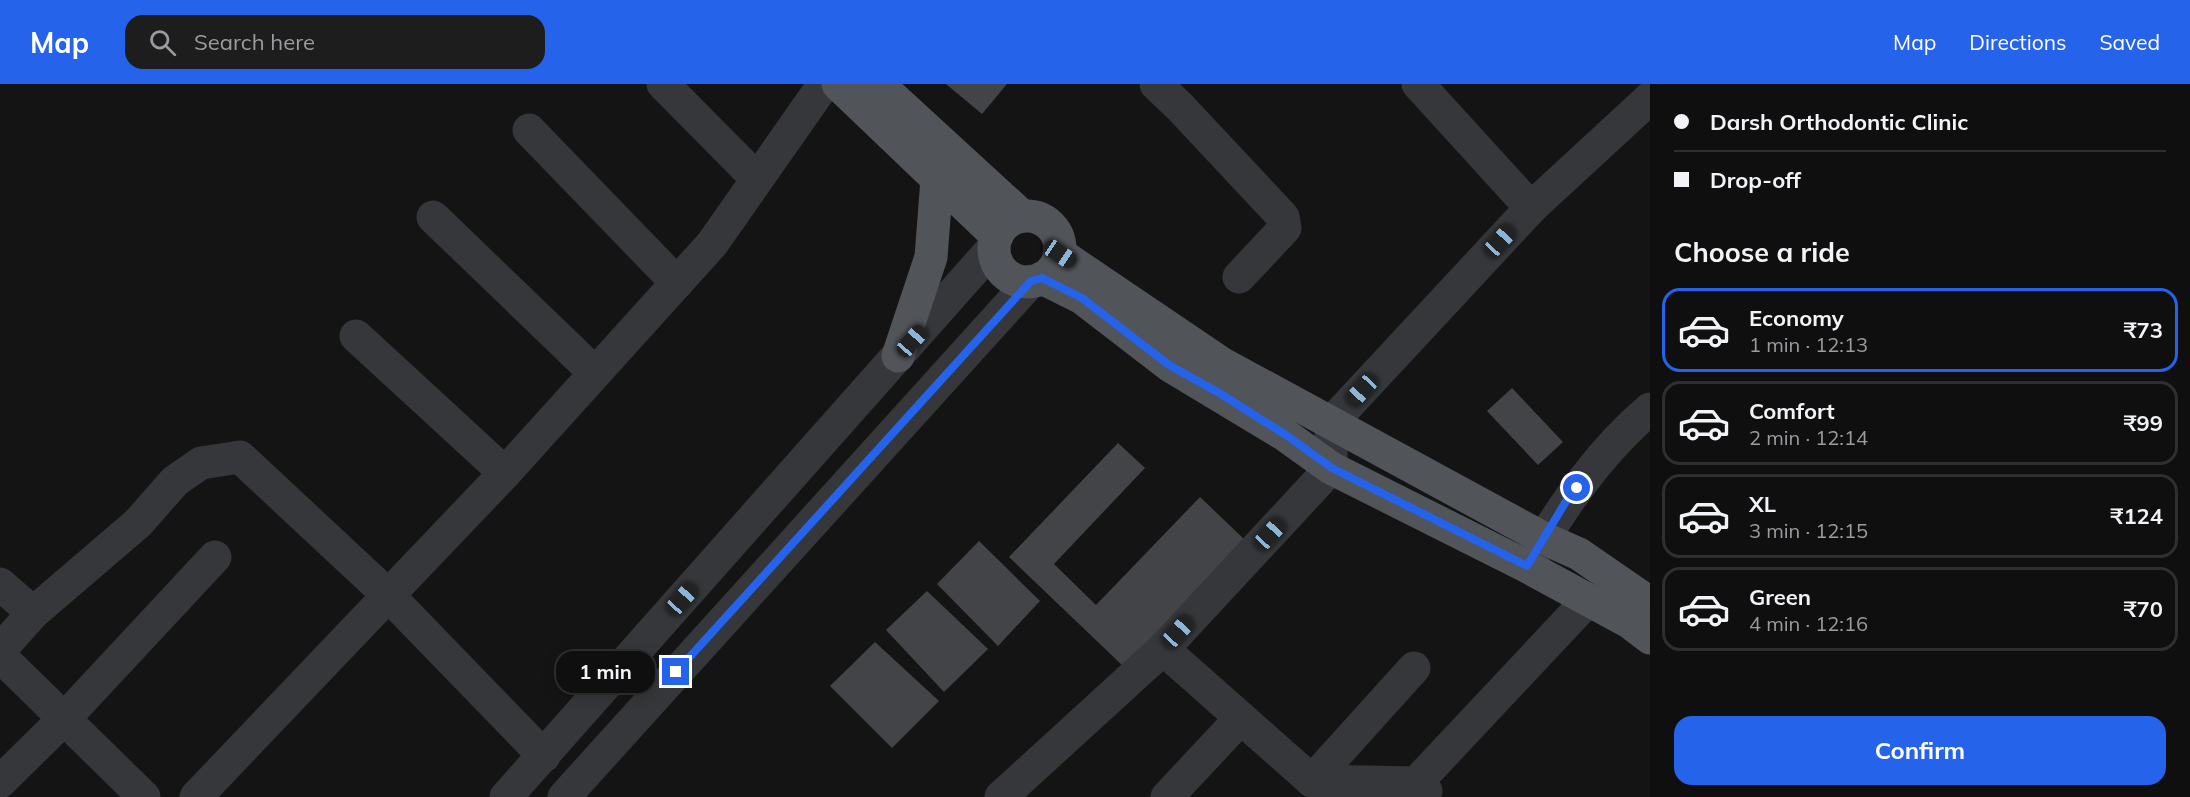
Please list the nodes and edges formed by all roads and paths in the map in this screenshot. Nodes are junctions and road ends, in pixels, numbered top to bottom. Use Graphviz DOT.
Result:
graph roads {
  1 [pos="663,84"];
  2 [pos="824,84"];
  3 [pos="838,84"];
  4 [pos="878,84"];
  5 [pos="1156,84"];
  6 [pos="1418,84"];
  7 [pos="1650,98"];
  8 [pos="529,130"];
  9 [pos="757,179"];
  10 [pos="937,179"];
  11 [pos="1531,208"];
  12 [pos="433,217"];
  13 [pos="1004,233"];
  14 [pos="1044,271"];
  15 [pos="1239,277"];
  16 [pos="676,283"];
  17 [pos="356,336"];
  18 [pos="898,356"];
  19 [pos="595,373"];
  20 [pos="1650,409"];
  21 [pos="1332,423"];
  22 [pos="1332,468"];
  23 [pos="505,473"];
  24 [pos="1543,538"];
  25 [pos="215,557"];
  26 [pos="1527,566"];
  27 [pos="0,584"];
  28 [pos="388,595"];
  29 [pos="1588,600"];
  30 [pos="1650,603"];
  31 [pos="33,613"];
  32 [pos="1650,638"];
  33 [pos="1163,648"];
  34 [pos="0,650"];
  35 [pos="0,656"];
  36 [pos="1414,668"];
  37 [pos="1241,718"];
  38 [pos="64,719"];
  39 [pos="544,756"];
  40 [pos="1312,781"];
  41 [pos="0,782"];
  42 [pos="1417,792"];
  43 [pos="144,797"];
  44 [pos="196,797"];
  45 [pos="506,797"];
  46 [pos="564,797"];
  47 [pos="1001,797"];
  48 [pos="1167,797"];
  1 -- 9 [label="street"];
  2 -- 9 [label="street"];
  3 -- 10 [label="main road"];
  4 -- 13 [label="main road"];
  5 -- 15 [label="street"];
  6 -- 11 [label="street"];
  7 -- 11 [label="street"];
  8 -- 16 [label="street"];
  9 -- 16 [label="street"];
  10 -- 13 [label="main road"];
  10 -- 18 [label="main road"];
  11 -- 21 [label="street"];
  12 -- 19 [label="street"];
  13 -- 14 [label="main road"];
  13 -- 14 [label="main road"];
  13 -- 18 [label="street"];
  14 -- 21 [label="main road"];
  14 -- 22 [label="main road"];
  14 -- 46 [label="street"];
  16 -- 19 [label="street"];
  17 -- 23 [label="street"];
  18 -- 39 [label="street"];
  19 -- 23 [label="street"];
  20 -- 24 [label="street"];
  21 -- 22 [label="street"];
  21 -- 24 [label="main road"];
  22 -- 26 [label="main road"];
  22 -- 33 [label="street"];
  23 -- 28 [label="street"];
  24 -- 26 [label="street"];
  24 -- 30 [label="main road"];
  25 -- 38 [label="street"];
  26 -- 29 [label="main road"];
  27 -- 31 [label="street"];
  28 -- 31 [label="street"];
  28 -- 39 [label="street"];
  28 -- 44 [label="street"];
  29 -- 32 [label="main road"];
  29 -- 42 [label="street"];
  31 -- 34 [label="street"];
  33 -- 37 [label="street"];
  33 -- 47 [label="street"];
  35 -- 38 [label="street"];
  36 -- 40 [label="street"];
  37 -- 40 [label="street"];
  37 -- 48 [label="street"];
  38 -- 41 [label="street"];
  38 -- 43 [label="street"];
  39 -- 45 [label="street"];
  40 -- 42 [label="street"];
}
